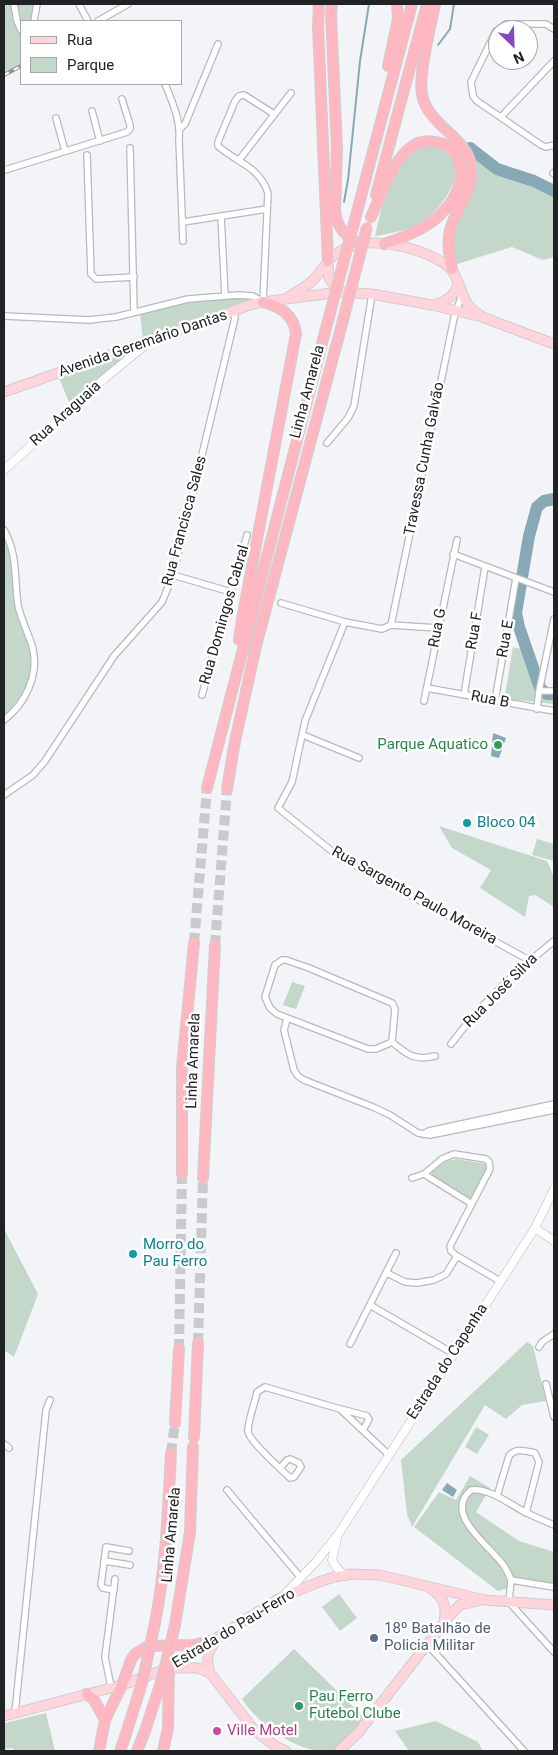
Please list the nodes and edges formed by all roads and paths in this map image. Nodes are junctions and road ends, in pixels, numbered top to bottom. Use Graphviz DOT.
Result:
graph roads {
  1 [pos="14,4"];
  2 [pos="37,4"];
  3 [pos="79,4"];
  4 [pos="128,4"];
  5 [pos="320,4"];
  6 [pos="332,4"];
  7 [pos="397,4"];
  8 [pos="412,4"];
  9 [pos="427,4"];
  10 [pos="435,4"];
  11 [pos="34,20"];
  12 [pos="87,20"];
  13 [pos="100,20"];
  14 [pos="20,28"];
  15 [pos="554,30"];
  16 [pos="218,44"];
  17 [pos="554,61"];
  18 [pos="164,85"];
  19 [pos="290,93"];
  20 [pos="122,98"];
  21 [pos="384,106"];
  22 [pos="92,111"];
  23 [pos="274,114"];
  24 [pos="501,117"];
  25 [pos="56,118"];
  26 [pos="180,130"];
  27 [pos="100,141"];
  28 [pos="554,145"];
  29 [pos="130,148"];
  30 [pos="65,151"];
  31 [pos="87,155"];
  32 [pos="239,160"];
  33 [pos="4,169"];
  34 [pos="268,209"];
  35 [pos="221,216"];
  36 [pos="183,222"];
  37 [pos="369,222"];
  38 [pos="183,241"];
  39 [pos="357,243"];
  40 [pos="384,244"];
  41 [pos="328,261"];
  42 [pos="452,269"];
  43 [pos="134,277"];
  44 [pos="458,283"];
  45 [pos="340,292"];
  46 [pos="372,294"];
  47 [pos="462,294"];
  48 [pos="225,296"];
  49 [pos="283,299"];
  50 [pos="263,302"];
  51 [pos="432,305"];
  52 [pos="457,311"];
  53 [pos="134,312"];
  54 [pos="234,312"];
  55 [pos="4,316"];
  56 [pos="482,317"];
  57 [pos="152,340"];
  58 [pos="554,344"];
  59 [pos="119,352"];
  60 [pos="126,360"];
  61 [pos="4,392"];
  62 [pos="327,443"];
  63 [pos="4,470"];
  64 [pos="4,530"];
  65 [pos="247,535"];
  66 [pos="457,540"];
  67 [pos="453,554"];
  68 [pos="485,566"];
  69 [pos="173,575"];
  70 [pos="516,578"];
  71 [pos="231,592"];
  72 [pos="554,592"];
  73 [pos="281,603"];
  74 [pos="554,619"];
  75 [pos="344,622"];
  76 [pos="391,625"];
  77 [pos="438,628"];
  78 [pos="551,650"];
  79 [pos="235,678"];
  80 [pos="427,688"];
  81 [pos="539,691"];
  82 [pos="554,691"];
  83 [pos="202,695"];
  84 [pos="464,695"];
  85 [pos="424,701"];
  86 [pos="495,701"];
  87 [pos="537,708"];
  88 [pos="554,711"];
  89 [pos="4,720"];
  90 [pos="303,735"];
  91 [pos="359,758"];
  92 [pos="208,788"];
  93 [pos="227,789"];
  94 [pos="4,795"];
  95 [pos="554,941"];
  96 [pos="194,943"];
  97 [pos="215,944"];
  98 [pos="529,960"];
  99 [pos="287,1019"];
  100 [pos="392,1042"];
  101 [pos="451,1044"];
  102 [pos="436,1056"];
  103 [pos="554,1104"];
  104 [pos="554,1110"];
  105 [pos="507,1117"];
  106 [pos="182,1174"];
  107 [pos="424,1174"];
  108 [pos="203,1178"];
  109 [pos="412,1178"];
  110 [pos="554,1190"];
  111 [pos="472,1204"];
  112 [pos="535,1228"];
  113 [pos="554,1241"];
  114 [pos="396,1253"];
  115 [pos="457,1256"];
  116 [pos="387,1273"];
  117 [pos="500,1281"];
  118 [pos="370,1305"];
  119 [pos="554,1334"];
  120 [pos="198,1343"];
  121 [pos="350,1344"];
  122 [pos="539,1347"];
  123 [pos="179,1349"];
  124 [pos="454,1354"];
  125 [pos="546,1384"];
  126 [pos="50,1400"];
  127 [pos="340,1409"];
  128 [pos="554,1417"];
  129 [pos="175,1423"];
  130 [pos="363,1430"];
  131 [pos="172,1454"];
  132 [pos="388,1454"];
  133 [pos="280,1468"];
  134 [pos="227,1490"];
  135 [pos="497,1496"];
  136 [pos="526,1513"];
  137 [pos="554,1525"];
  138 [pos="339,1533"];
  139 [pos="129,1551"];
  140 [pos="104,1561"];
  141 [pos="130,1565"];
  142 [pos="344,1575"];
  143 [pos="301,1578"];
  144 [pos="116,1579"];
  145 [pos="511,1580"];
  146 [pos="429,1587"];
  147 [pos="554,1587"];
  148 [pos="114,1590"];
  149 [pos="280,1598"];
  150 [pos="485,1600"];
  151 [pos="509,1602"];
  152 [pos="554,1605"];
  153 [pos="444,1622"];
  154 [pos="217,1639"];
  155 [pos="428,1644"];
  156 [pos="554,1652"];
  157 [pos="169,1668"];
  158 [pos="210,1674"];
  159 [pos="122,1684"];
  160 [pos="111,1687"];
  161 [pos="87,1694"];
  162 [pos="15,1713"];
  163 [pos="4,1716"];
  164 [pos="105,1720"];
  165 [pos="99,1751"];
  166 [pos="120,1751"];
  167 [pos="137,1751"];
  168 [pos="163,1751"];
  169 [pos="286,1751"];
  170 [pos="339,1751"];
  171 [pos="524,1751"];
  1 -- 14 [label="street"];
  2 -- 11 [label="street"];
  3 -- 12 [label="street"];
  4 -- 13 [label="street"];
  5 -- 41 [label="highway"];
  6 -- 39 [label="highway"];
  7 -- 21 [label="highway"];
  8 -- 21 [label="highway, Linha Amarela"];
  9 -- 37 [label="highway, Linha Amarela"];
  10 -- 42 [label="highway"];
  15 -- 24 [label="street"];
  16 -- 26 [label="street"];
  17 -- 24 [label="street"];
  18 -- 26 [label="street"];
  19 -- 23 [label="street"];
  20 -- 27 [label="street"];
  21 -- 79 [label="highway, Linha Amarela, bridge"];
  22 -- 27 [label="street"];
  23 -- 32 [label="street"];
  23 -- 32 [label="street"];
  24 -- 28 [label="street"];
  25 -- 30 [label="street"];
  26 -- 36 [label="street"];
  27 -- 30 [label="street"];
  29 -- 43 [label="street"];
  30 -- 33 [label="street"];
  31 -- 43 [label="street"];
  32 -- 34 [label="street"];
  34 -- 35 [label="street"];
  34 -- 50 [label="street"];
  35 -- 36 [label="street"];
  35 -- 48 [label="street"];
  36 -- 38 [label="street"];
  37 -- 40 [label="highway"];
  37 -- 93 [label="highway, Linha Amarela, bridge"];
  39 -- 40 [label="main road, Avenida Geremário Dantas"];
  39 -- 41 [label="main road, Avenida Geremário Dantas"];
  40 -- 42 [label="main road, Avenida Geremário Dantas"];
  41 -- 45 [label="main road"];
  41 -- 49 [label="main road, Avenida Geremário Dantas"];
  42 -- 44 [label="main road, Avenida Geremário Dantas"];
  43 -- 53 [label="street"];
  44 -- 47 [label="main road, Avenida Geremário Dantas"];
  44 -- 51 [label="main road"];
  45 -- 46 [label="main road, Avenida Geremário Dantas"];
  45 -- 49 [label="main road, Avenida Geremário Dantas"];
  46 -- 51 [label="main road, Avenida Geremário Dantas"];
  46 -- 62 [label="street"];
  47 -- 52 [label="street, Travessa Cunha Galvão"];
  47 -- 56 [label="main road, Avenida Geremário Dantas"];
  48 -- 50 [label="street"];
  48 -- 53 [label="street"];
  49 -- 50 [label="main road, Avenida Geremário Dantas"];
  50 -- 54 [label="main road, Avenida Geremário Dantas"];
  50 -- 79 [label="highway"];
  51 -- 52 [label="main road, Avenida Geremário Dantas"];
  52 -- 56 [label="main road, Avenida Geremário Dantas"];
  52 -- 76 [label="street, Travessa Cunha Galvão"];
  53 -- 55 [label="street"];
  54 -- 57 [label="main road, Avenida Geremário Dantas"];
  54 -- 69 [label="street, Rua Francisca Sales"];
  56 -- 58 [label="main road, Avenida Geremário Dantas"];
  57 -- 59 [label="main road, Avenida Geremário Dantas"];
  57 -- 60 [label="street, Rua Araguaia"];
  59 -- 60 [label="main road"];
  59 -- 61 [label="main road, Avenida Geremário Dantas"];
  60 -- 63 [label="street, Rua Araguaia"];
  64 -- 89 [label="street"];
  65 -- 71 [label="street, Rua Domingos Cabral"];
  66 -- 67 [label="street, Rua G"];
  67 -- 68 [label="street"];
  67 -- 77 [label="street, Rua G"];
  68 -- 70 [label="street"];
  68 -- 84 [label="street, Rua F"];
  69 -- 71 [label="street"];
  69 -- 94 [label="street, Rua Francisca Sales"];
  70 -- 72 [label="street"];
  70 -- 86 [label="street, Rua E"];
  71 -- 83 [label="street, Rua Domingos Cabral"];
  73 -- 75 [label="street"];
  74 -- 78 [label="street"];
  75 -- 76 [label="street"];
  75 -- 90 [label="street"];
  76 -- 77 [label="street"];
  77 -- 80 [label="street, Rua G"];
  78 -- 81 [label="street"];
  79 -- 92 [label="highway, Linha Amarela"];
  80 -- 84 [label="street, Rua B"];
  80 -- 85 [label="street, Rua G"];
  81 -- 82 [label="street"];
  81 -- 87 [label="street"];
  84 -- 86 [label="street, Rua B"];
  86 -- 87 [label="street, Rua B"];
  87 -- 88 [label="street, Rua B"];
  90 -- 91 [label="street"];
  90 -- 98 [label="street, Rua Sargento Paulo Moreira"];
  95 -- 98 [label="street, Rua José Silva"];
  96 -- 106 [label="highway, Linha Amarela"];
  97 -- 108 [label="highway, Linha Amarela"];
  98 -- 101 [label="street, Rua José Silva"];
  99 -- 100 [label="street"];
  99 -- 100 [label="street"];
  99 -- 105 [label="street"];
  100 -- 102 [label="street"];
  103 -- 105 [label="street"];
  104 -- 105 [label="street"];
  107 -- 109 [label="street"];
  107 -- 111 [label="street"];
  107 -- 111 [label="street"];
  110 -- 112 [label="street, Estrada do Capenha"];
  111 -- 115 [label="street"];
  112 -- 113 [label="street"];
  112 -- 117 [label="street, Estrada do Capenha"];
  114 -- 116 [label="street"];
  115 -- 116 [label="street"];
  115 -- 117 [label="street"];
  116 -- 118 [label="street"];
  117 -- 124 [label="street, Estrada do Capenha"];
  118 -- 121 [label="street"];
  118 -- 124 [label="street"];
  119 -- 122 [label="street"];
  120 -- 167 [label="highway, Linha Amarela, bridge"];
  123 -- 129 [label="highway"];
  124 -- 132 [label="street, Estrada do Capenha"];
  125 -- 128 [label="street"];
  126 -- 162 [label="street"];
  127 -- 130 [label="street"];
  127 -- 130 [label="street"];
  127 -- 133 [label="street"];
  130 -- 132 [label="street"];
  131 -- 166 [label="highway, Linha Amarela, bridge"];
  132 -- 138 [label="street, Estrada do Capenha"];
  134 -- 143 [label="street"];
  135 -- 136 [label="street"];
  135 -- 136 [label="street"];
  135 -- 145 [label="street"];
  136 -- 137 [label="street"];
  138 -- 142 [label="street, Estrada do Capenha"];
  138 -- 143 [label="street, Estrada do Capenha"];
  139 -- 140 [label="street"];
  140 -- 141 [label="street"];
  140 -- 148 [label="street"];
  142 -- 146 [label="main road, Estrada do Pau-Ferro"];
  142 -- 149 [label="main road, Estrada do Pau-Ferro"];
  143 -- 149 [label="street, Estrada do Capenha"];
  144 -- 148 [label="street"];
  145 -- 147 [label="street"];
  145 -- 151 [label="street"];
  146 -- 150 [label="main road, Estrada do Pau-Ferro"];
  146 -- 153 [label="main road"];
  148 -- 160 [label="street"];
  149 -- 154 [label="main road, Estrada do Pau-Ferro"];
  150 -- 151 [label="main road, Estrada do Pau-Ferro"];
  150 -- 153 [label="main road"];
  151 -- 152 [label="main road, Estrada do Pau-Ferro"];
  151 -- 156 [label="street"];
  153 -- 155 [label="main road"];
  154 -- 157 [label="main road, Estrada do Pau-Ferro"];
  154 -- 158 [label="main road"];
  154 -- 159 [label="highway"];
  155 -- 170 [label="main road"];
  155 -- 171 [label="street"];
  157 -- 158 [label="main road"];
  157 -- 159 [label="main road, Estrada do Pau-Ferro"];
  157 -- 168 [label="highway"];
  158 -- 169 [label="main road"];
  159 -- 160 [label="main road, Estrada do Pau-Ferro"];
  159 -- 164 [label="highway"];
  160 -- 161 [label="main road, Estrada do Pau-Ferro"];
  161 -- 162 [label="main road, Estrada do Pau-Ferro"];
  161 -- 164 [label="highway"];
  162 -- 163 [label="main road, Estrada do Pau-Ferro"];
  164 -- 165 [label="highway"];
}
